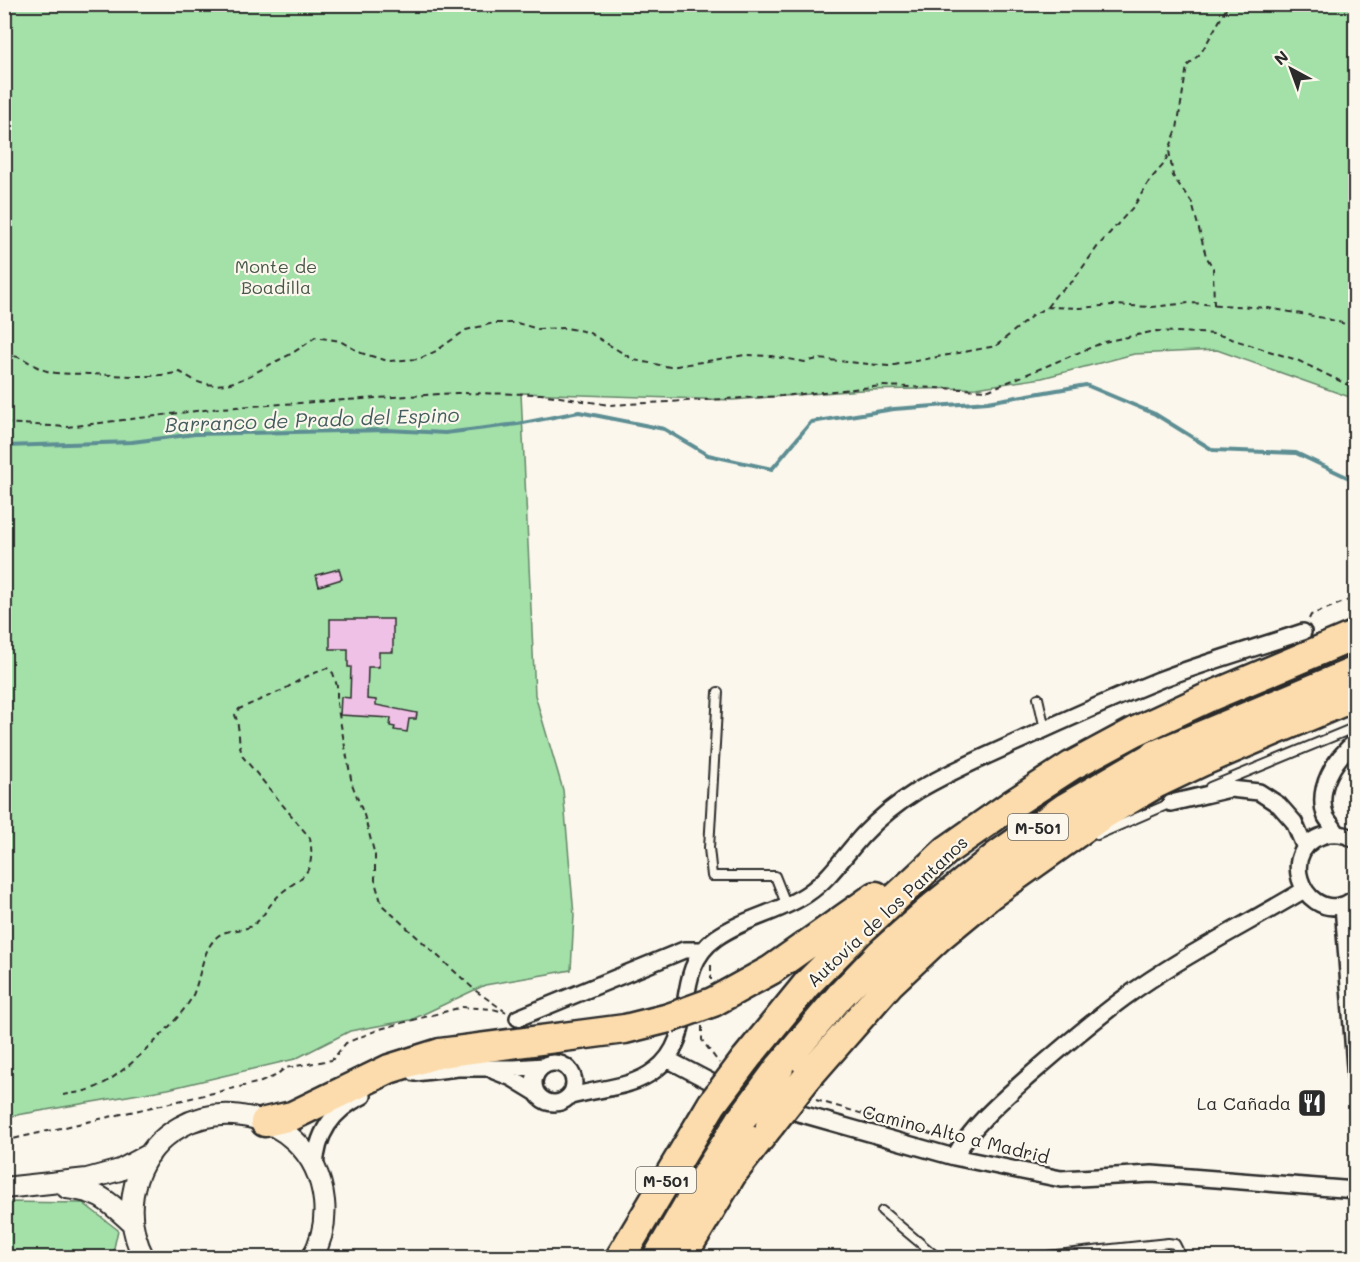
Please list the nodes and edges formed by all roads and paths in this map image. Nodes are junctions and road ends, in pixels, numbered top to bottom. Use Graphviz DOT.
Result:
graph roads {
  1 [pos="1229,4"];
  2 [pos="1169,150"];
  3 [pos="1214,306"];
  4 [pos="1047,307"];
  5 [pos="1356,327"];
  6 [pos="4,356"];
  7 [pos="1356,386"];
  8 [pos="4,423"];
  9 [pos="1356,597"];
  10 [pos="1303,632"];
  11 [pos="1356,635"];
  12 [pos="1356,671"];
  13 [pos="718,692"];
  14 [pos="1356,696"];
  15 [pos="1038,698"];
  16 [pos="1356,727"];
  17 [pos="1045,729"];
  18 [pos="1356,741"];
  19 [pos="1171,803"];
  20 [pos="1337,833"];
  21 [pos="1086,840"];
  22 [pos="1356,840"];
  23 [pos="1305,848"];
  24 [pos="947,850"];
  25 [pos="1068,850"];
  26 [pos="1304,890"];
  27 [pos="991,894"];
  28 [pos="1349,902"];
  29 [pos="787,906"];
  30 [pos="702,950"];
  31 [pos="518,1018"];
  32 [pos="667,1059"];
  33 [pos="544,1066"];
  34 [pos="479,1067"];
  35 [pos="424,1071"];
  36 [pos="571,1073"];
  37 [pos="1356,1081"];
  38 [pos="624,1084"];
  39 [pos="535,1092"];
  40 [pos="63,1095"];
  41 [pos="568,1097"];
  42 [pos="308,1109"];
  43 [pos="265,1122"];
  44 [pos="770,1125"];
  45 [pos="4,1141"];
  46 [pos="150,1154"];
  47 [pos="954,1157"];
  48 [pos="315,1169"];
  49 [pos="40,1185"];
  50 [pos="4,1188"];
  51 [pos="1356,1190"];
  52 [pos="882,1210"];
  53 [pos="133,1229"];
  54 [pos="315,1255"];
  55 [pos="130,1257"];
  56 [pos="144,1257"];
  57 [pos="620,1257"];
  58 [pos="657,1257"];
  59 [pos="681,1257"];
  60 [pos="694,1257"];
  61 [pos="938,1257"];
  62 [pos="1028,1257"];
  63 [pos="1179,1257"];
  1 -- 2 [label="path"];
  2 -- 3 [label="path"];
  2 -- 4 [label="path"];
  3 -- 4 [label="path"];
  3 -- 5 [label="path"];
  4 -- 6 [label="path"];
  7 -- 8 [label="path"];
  9 -- 10 [label="path"];
  10 -- 17 [label="street"];
  11 -- 24 [label="highway, Autovía de los Pantanos / M-501"];
  12 -- 58 [label="highway, Autovía de los Pantanos / M-501, bridge"];
  13 -- 29 [label="lane"];
  14 -- 27 [label="highway"];
  15 -- 17 [label="lane"];
  16 -- 19 [label="lane"];
  17 -- 29 [label="street"];
  18 -- 20 [label="street"];
  19 -- 21 [label="lane"];
  19 -- 23 [label="street"];
  20 -- 22 [label="street"];
  20 -- 23 [label="street"];
  23 -- 26 [label="street"];
  24 -- 42 [label="highway, bridge"];
  24 -- 57 [label="highway, Autovía de los Pantanos / M-501, bridge"];
  25 -- 27 [label="lane"];
  26 -- 28 [label="street"];
  26 -- 47 [label="street"];
  27 -- 44 [label="highway, bridge"];
  28 -- 37 [label="street"];
  29 -- 30 [label="street"];
  30 -- 31 [label="street"];
  30 -- 32 [label="street"];
  32 -- 38 [label="street"];
  32 -- 47 [label="street, Camino Alto a Madrid"];
  33 -- 34 [label="street"];
  33 -- 36 [label="street"];
  33 -- 39 [label="street"];
  34 -- 35 [label="street"];
  34 -- 39 [label="street"];
  35 -- 42 [label="street"];
  35 -- 48 [label="street"];
  36 -- 38 [label="street"];
  36 -- 41 [label="street"];
  38 -- 41 [label="street"];
  39 -- 41 [label="street"];
  40 -- 45 [label="path"];
  42 -- 43 [label="highway"];
  43 -- 46 [label="street"];
  43 -- 48 [label="street"];
  44 -- 59 [label="highway"];
  44 -- 60 [label="highway"];
  46 -- 49 [label="street"];
  46 -- 53 [label="street"];
  47 -- 51 [label="street, Camino Alto a Madrid"];
  48 -- 54 [label="street"];
  49 -- 50 [label="street"];
  49 -- 53 [label="street"];
  52 -- 61 [label="lane"];
  53 -- 55 [label="street"];
  53 -- 56 [label="street"];
  62 -- 63 [label="lane"];
}
